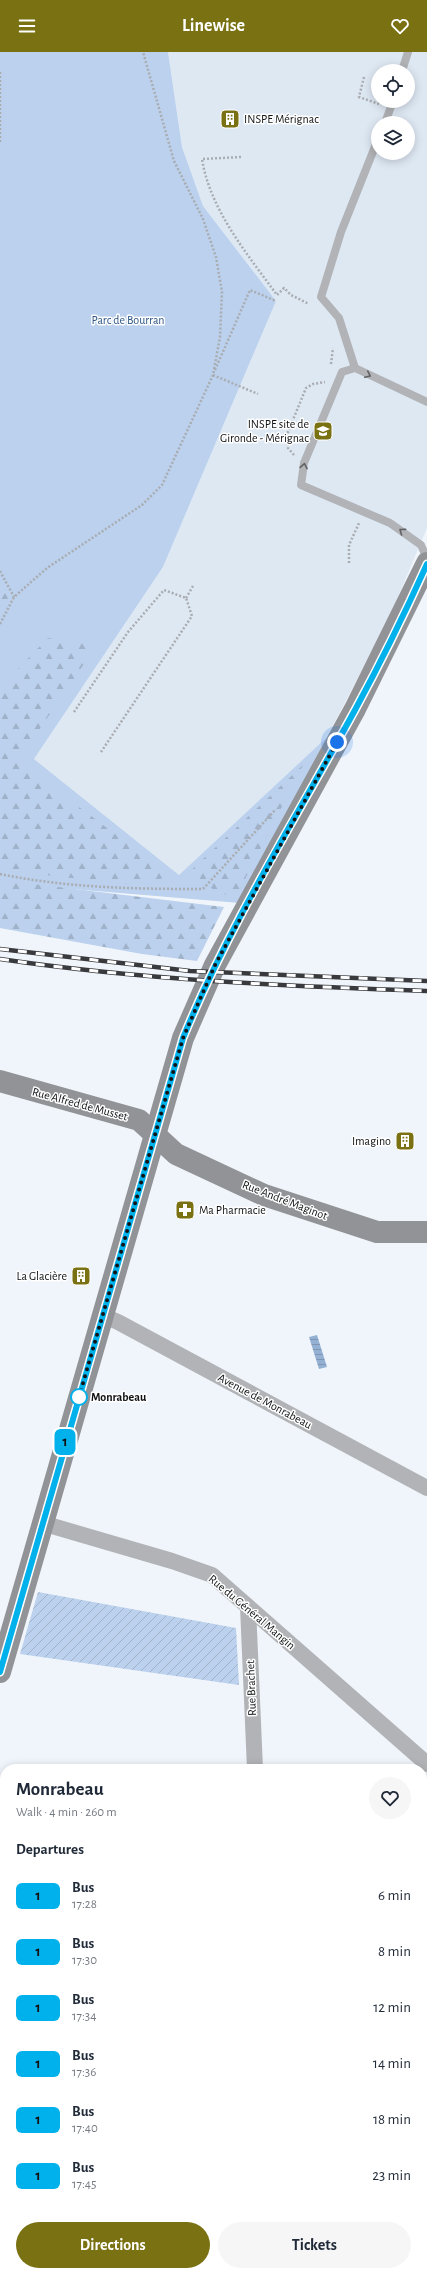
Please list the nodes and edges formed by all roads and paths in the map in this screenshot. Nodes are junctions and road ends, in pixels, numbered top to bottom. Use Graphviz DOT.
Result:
graph roads {
  1 [pos="142,52"];
  2 [pos="408,52"];
  3 [pos="404,64"];
  4 [pos="0,72"];
  5 [pos="364,76"];
  6 [pos="371,100"];
  7 [pos="0,142"];
  8 [pos="241,157"];
  9 [pos="371,157"];
  10 [pos="276,301"];
  11 [pos="316,307"];
  12 [pos="333,346"];
  13 [pos="331,365"];
  14 [pos="355,368"];
  15 [pos="213,375"];
  16 [pos="337,383"];
  17 [pos="258,394"];
  18 [pos="427,402"];
  19 [pos="304,463"];
  20 [pos="364,512"];
  21 [pos="427,559"];
  22 [pos="349,563"];
  23 [pos="427,564"];
  24 [pos="0,571"];
  25 [pos="193,586"];
  26 [pos="14,597"];
  27 [pos="186,598"];
  28 [pos="0,624"];
  29 [pos="74,712"];
  30 [pos="102,752"];
  31 [pos="277,808"];
  32 [pos="0,874"];
  33 [pos="0,1081"];
  34 [pos="155,1134"];
  35 [pos="427,1232"];
  36 [pos="102,1315"];
  37 [pos="427,1488"];
  38 [pos="42,1523"];
  39 [pos="248,1607"];
  40 [pos="0,1672"];
  41 [pos="255,1764"];
  42 [pos="427,1764"];
  1 -- 15 [label="path"];
  2 -- 3 [label="lane"];
  4 -- 7 [label="path"];
  5 -- 6 [label="path"];
  8 -- 11 [label="path"];
  9 -- 14 [label="lane"];
  10 -- 15 [label="path"];
  12 -- 13 [label="path"];
  14 -- 16 [label="lane"];
  14 -- 18 [label="lane, one-way"];
  15 -- 17 [label="path"];
  15 -- 26 [label="path"];
  16 -- 19 [label="lane"];
  16 -- 19 [label="path"];
  20 -- 19 [label="lane, one-way"];
  21 -- 20 [label="lane, one-way"];
  20 -- 22 [label="path"];
  23 -- 34 [label="main road"];
  24 -- 26 [label="path"];
  25 -- 27 [label="path"];
  26 -- 28 [label="path"];
  27 -- 29 [label="path"];
  27 -- 30 [label="path"];
  31 -- 32 [label="path"];
  33 -- 34 [label="main road, Rue Alfred de Musset"];
  34 -- 35 [label="main road, Rue André Maginot"];
  34 -- 36 [label="main road"];
  36 -- 37 [label="street, Avenue de Monrabeau"];
  36 -- 38 [label="main road"];
  38 -- 39 [label="street, Rue du Général Mangin"];
  38 -- 40 [label="main road"];
  39 -- 41 [label="street, Rue Brachet"];
  39 -- 42 [label="street, Rue du Général Mangin"];
}
